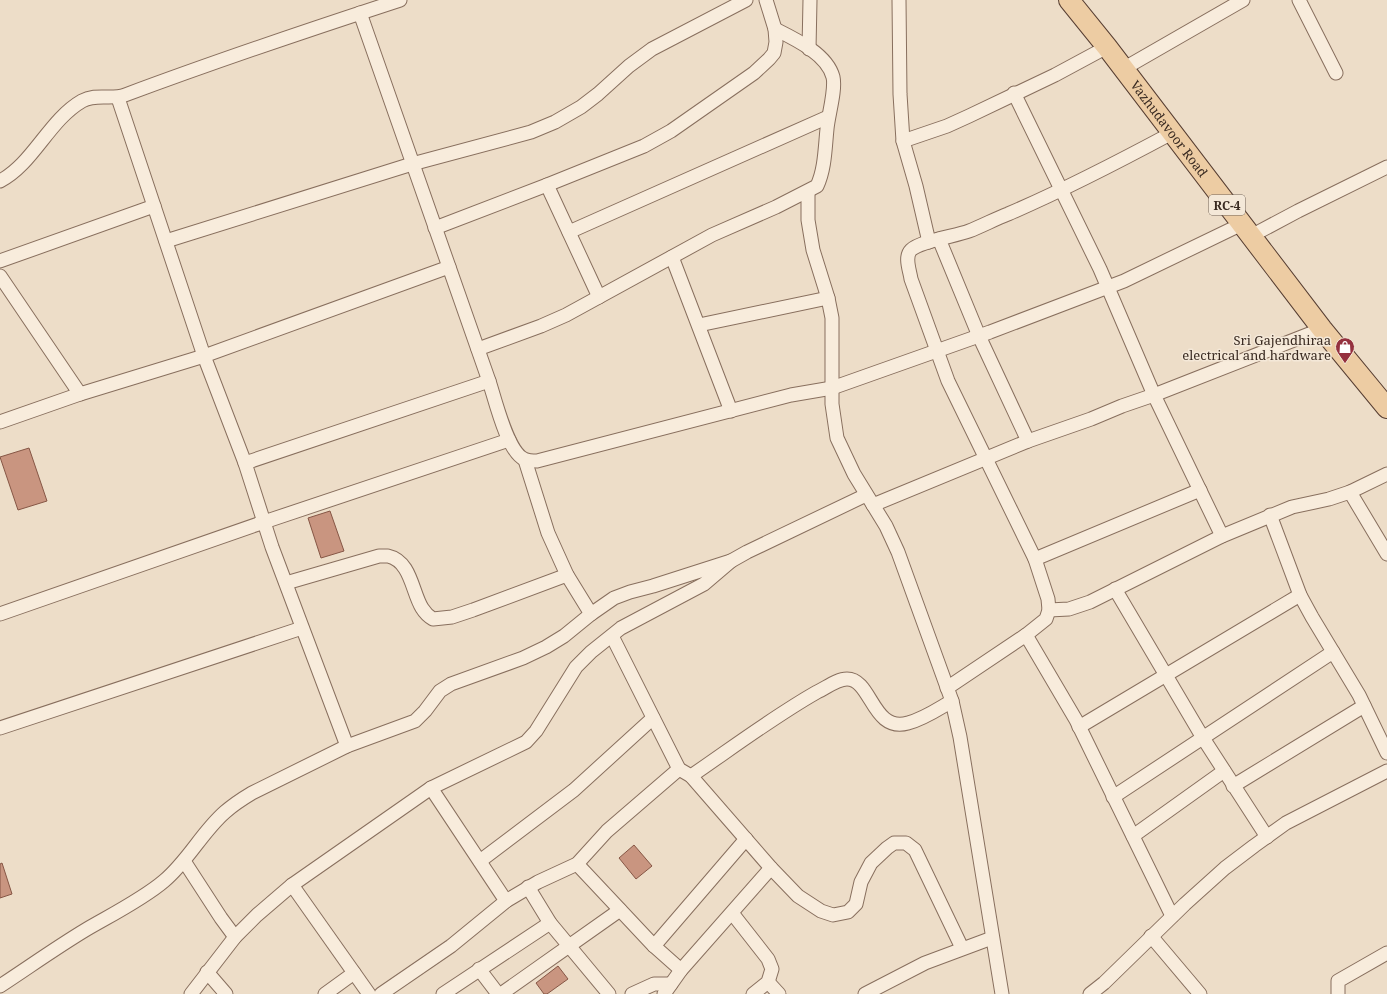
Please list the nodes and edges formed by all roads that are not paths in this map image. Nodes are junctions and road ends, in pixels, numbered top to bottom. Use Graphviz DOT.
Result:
graph roads {
  1 [pos="400,0"];
  2 [pos="746,0"];
  3 [pos="766,0"];
  4 [pos="810,0"];
  5 [pos="898,0"];
  6 [pos="1243,0"];
  7 [pos="1299,0"];
  8 [pos="1075,2"];
  9 [pos="360,13"];
  10 [pos="775,30"];
  11 [pos="1107,47"];
  12 [pos="810,49"];
  13 [pos="1123,69"];
  14 [pos="1336,73"];
  15 [pos="1014,93"];
  16 [pos="118,98"];
  17 [pos="828,117"];
  18 [pos="1172,133"];
  19 [pos="903,141"];
  20 [pos="412,164"];
  21 [pos="1387,167"];
  22 [pos="0,181"];
  23 [pos="547,185"];
  24 [pos="1062,190"];
  25 [pos="808,192"];
  26 [pos="154,206"];
  27 [pos="435,228"];
  28 [pos="1246,230"];
  29 [pos="569,232"];
  30 [pos="934,241"];
  31 [pos="166,242"];
  32 [pos="672,257"];
  33 [pos="0,261"];
  34 [pos="449,267"];
  35 [pos="0,276"];
  36 [pos="1107,288"];
  37 [pos="600,297"];
  38 [pos="828,298"];
  39 [pos="699,325"];
  40 [pos="1322,329"];
  41 [pos="979,336"];
  42 [pos="478,349"];
  43 [pos="937,351"];
  44 [pos="204,356"];
  45 [pos="489,381"];
  46 [pos="832,388"];
  47 [pos="80,394"];
  48 [pos="1154,395"];
  49 [pos="1387,408"];
  50 [pos="732,411"];
  51 [pos="0,422"];
  52 [pos="509,440"];
  53 [pos="1028,441"];
  54 [pos="987,458"];
  55 [pos="525,460"];
  56 [pos="245,463"];
  57 [pos="1387,474"];
  58 [pos="1200,490"];
  59 [pos="1350,492"];
  60 [pos="869,500"];
  61 [pos="1270,515"];
  62 [pos="264,522"];
  63 [pos="1222,536"];
  64 [pos="1387,554"];
  65 [pos="1035,559"];
  66 [pos="731,561"];
  67 [pos="567,575"];
  68 [pos="286,583"];
  69 [pos="1115,589"];
  70 [pos="1300,595"];
  71 [pos="1050,610"];
  72 [pos="0,614"];
  73 [pos="591,614"];
  74 [pos="302,628"];
  75 [pos="1026,635"];
  76 [pos="612,636"];
  77 [pos="1333,652"];
  78 [pos="1165,676"];
  79 [pos="947,688"];
  80 [pos="952,701"];
  81 [pos="1364,706"];
  82 [pos="653,718"];
  83 [pos="1080,727"];
  84 [pos="0,728"];
  85 [pos="1203,738"];
  86 [pos="347,746"];
  87 [pos="1387,753"];
  88 [pos="1224,771"];
  89 [pos="1387,772"];
  90 [pos="685,773"];
  91 [pos="1234,786"];
  92 [pos="431,788"];
  93 [pos="1114,797"];
  94 [pos="1133,836"];
  95 [pos="1266,837"];
  96 [pos="746,839"];
  97 [pos="184,861"];
  98 [pos="480,862"];
  99 [pos="578,864"];
  100 [pos="771,868"];
  101 [pos="292,885"];
  102 [pos="528,887"];
  103 [pos="506,901"];
  104 [pos="620,910"];
  105 [pos="732,913"];
  106 [pos="1172,916"];
  107 [pos="550,923"];
  108 [pos="1151,936"];
  109 [pos="235,937"];
  110 [pos="992,938"];
  111 [pos="570,945"];
  112 [pos="654,946"];
  113 [pos="962,948"];
  114 [pos="1387,953"];
  115 [pos="479,970"];
  116 [pos="681,970"];
  117 [pos="208,972"];
  118 [pos="354,973"];
  119 [pos="768,982"];
  120 [pos="0,986"];
  121 [pos="667,989"];
  122 [pos="190,994"];
  123 [pos="226,994"];
  124 [pos="325,994"];
  125 [pos="369,994"];
  126 [pos="381,994"];
  127 [pos="444,994"];
  128 [pos="500,994"];
  129 [pos="610,994"];
  130 [pos="632,994"];
  131 [pos="753,994"];
  132 [pos="779,994"];
  133 [pos="865,994"];
  134 [pos="1002,994"];
  135 [pos="1090,994"];
  136 [pos="1200,994"];
  137 [pos="1338,994"];
  1 -- 9 [label="street"];
  2 -- 20 [label="street"];
  3 -- 10 [label="street"];
  4 -- 12 [label="street"];
  5 -- 19 [label="street"];
  6 -- 13 [label="street"];
  7 -- 14 [label="street"];
  8 -- 11 [label="main road, Vazhudavoor Road / RC-4"];
  9 -- 16 [label="street"];
  9 -- 20 [label="street"];
  10 -- 12 [label="street"];
  10 -- 23 [label="street"];
  11 -- 13 [label="main road, Vazhudavoor Road / RC-4"];
  11 -- 15 [label="street"];
  12 -- 17 [label="street"];
  13 -- 18 [label="main road, Vazhudavoor Road / RC-4"];
  15 -- 19 [label="street"];
  15 -- 24 [label="street"];
  16 -- 22 [label="street"];
  16 -- 26 [label="street"];
  17 -- 25 [label="street"];
  17 -- 29 [label="street"];
  18 -- 24 [label="street"];
  18 -- 28 [label="main road, Vazhudavoor Road / RC-4"];
  19 -- 30 [label="street"];
  20 -- 27 [label="street"];
  20 -- 31 [label="street"];
  21 -- 28 [label="street"];
  23 -- 27 [label="street"];
  23 -- 29 [label="street"];
  24 -- 30 [label="street"];
  24 -- 36 [label="street"];
  25 -- 32 [label="street"];
  25 -- 38 [label="street"];
  26 -- 31 [label="street"];
  26 -- 33 [label="street"];
  27 -- 34 [label="street"];
  28 -- 36 [label="street"];
  28 -- 40 [label="main road, Vazhudavoor Road / RC-4"];
  29 -- 37 [label="street"];
  30 -- 41 [label="street"];
  30 -- 43 [label="street"];
  31 -- 44 [label="street"];
  32 -- 37 [label="street"];
  32 -- 39 [label="street"];
  34 -- 42 [label="street"];
  34 -- 44 [label="street"];
  35 -- 47 [label="street"];
  36 -- 41 [label="street"];
  36 -- 48 [label="street"];
  37 -- 42 [label="street"];
  38 -- 39 [label="street"];
  38 -- 46 [label="street"];
  39 -- 50 [label="street"];
  40 -- 48 [label="street"];
  40 -- 49 [label="main road, Vazhudavoor Road / RC-4"];
  41 -- 43 [label="street"];
  41 -- 53 [label="street"];
  42 -- 45 [label="street"];
  43 -- 46 [label="street"];
  43 -- 54 [label="street"];
  44 -- 47 [label="street"];
  44 -- 56 [label="street"];
  45 -- 52 [label="street"];
  45 -- 56 [label="street"];
  46 -- 50 [label="street"];
  46 -- 60 [label="street"];
  47 -- 51 [label="street"];
  48 -- 53 [label="street"];
  48 -- 58 [label="street"];
  50 -- 55 [label="street"];
  52 -- 55 [label="street"];
  52 -- 62 [label="street"];
  53 -- 54 [label="street"];
  54 -- 60 [label="street"];
  54 -- 65 [label="street"];
  55 -- 67 [label="street"];
  56 -- 62 [label="street"];
  57 -- 59 [label="street"];
  58 -- 63 [label="street"];
  58 -- 65 [label="street"];
  59 -- 61 [label="street"];
  59 -- 64 [label="street"];
  60 -- 66 [label="street"];
  60 -- 79 [label="street"];
  61 -- 63 [label="street"];
  61 -- 70 [label="street"];
  62 -- 68 [label="street"];
  62 -- 72 [label="street"];
  63 -- 69 [label="street"];
  65 -- 71 [label="street"];
  66 -- 73 [label="street"];
  66 -- 76 [label="street"];
  67 -- 68 [label="street"];
  67 -- 73 [label="street"];
  68 -- 74 [label="street"];
  69 -- 71 [label="street"];
  69 -- 78 [label="street"];
  70 -- 77 [label="street"];
  70 -- 78 [label="street"];
  71 -- 75 [label="street"];
  73 -- 86 [label="street"];
  74 -- 84 [label="street"];
  74 -- 86 [label="street"];
  75 -- 79 [label="street"];
  75 -- 83 [label="street"];
  76 -- 82 [label="street"];
  76 -- 92 [label="street"];
  77 -- 81 [label="street"];
  77 -- 85 [label="street"];
  78 -- 83 [label="street"];
  78 -- 85 [label="street"];
  79 -- 80 [label="street"];
  80 -- 90 [label="street"];
  80 -- 110 [label="street"];
  81 -- 87 [label="street"];
  81 -- 91 [label="street"];
  82 -- 90 [label="street"];
  82 -- 98 [label="street"];
  83 -- 93 [label="street"];
  85 -- 88 [label="street"];
  85 -- 93 [label="street"];
  86 -- 97 [label="street"];
  88 -- 91 [label="street"];
  88 -- 94 [label="street"];
  89 -- 95 [label="street"];
  90 -- 96 [label="street"];
  90 -- 99 [label="street"];
  91 -- 95 [label="street"];
  92 -- 98 [label="street"];
  92 -- 101 [label="street"];
  93 -- 94 [label="street"];
  94 -- 106 [label="street"];
  95 -- 106 [label="street"];
  96 -- 100 [label="street"];
  96 -- 112 [label="street"];
  97 -- 109 [label="street"];
  97 -- 120 [label="street"];
  98 -- 103 [label="street"];
  99 -- 102 [label="street"];
  99 -- 104 [label="street"];
  100 -- 105 [label="street"];
  100 -- 113 [label="street"];
  101 -- 109 [label="street"];
  101 -- 118 [label="street"];
  102 -- 103 [label="street"];
  102 -- 107 [label="street"];
  103 -- 126 [label="street"];
  104 -- 111 [label="street"];
  104 -- 112 [label="street"];
  105 -- 116 [label="street"];
  105 -- 119 [label="street"];
  106 -- 108 [label="street"];
  107 -- 111 [label="street"];
  107 -- 115 [label="street"];
  108 -- 135 [label="street"];
  108 -- 136 [label="street"];
  109 -- 117 [label="street"];
  110 -- 113 [label="street"];
  110 -- 134 [label="street"];
  111 -- 128 [label="street"];
  111 -- 129 [label="street"];
  112 -- 116 [label="street"];
  113 -- 133 [label="street"];
  114 -- 137 [label="street"];
  115 -- 127 [label="street"];
  115 -- 128 [label="street"];
  116 -- 121 [label="street"];
  117 -- 122 [label="street"];
  117 -- 123 [label="street"];
  118 -- 124 [label="street"];
  118 -- 125 [label="street"];
  119 -- 131 [label="street"];
  119 -- 132 [label="street"];
  121 -- 130 [label="street"];
}
